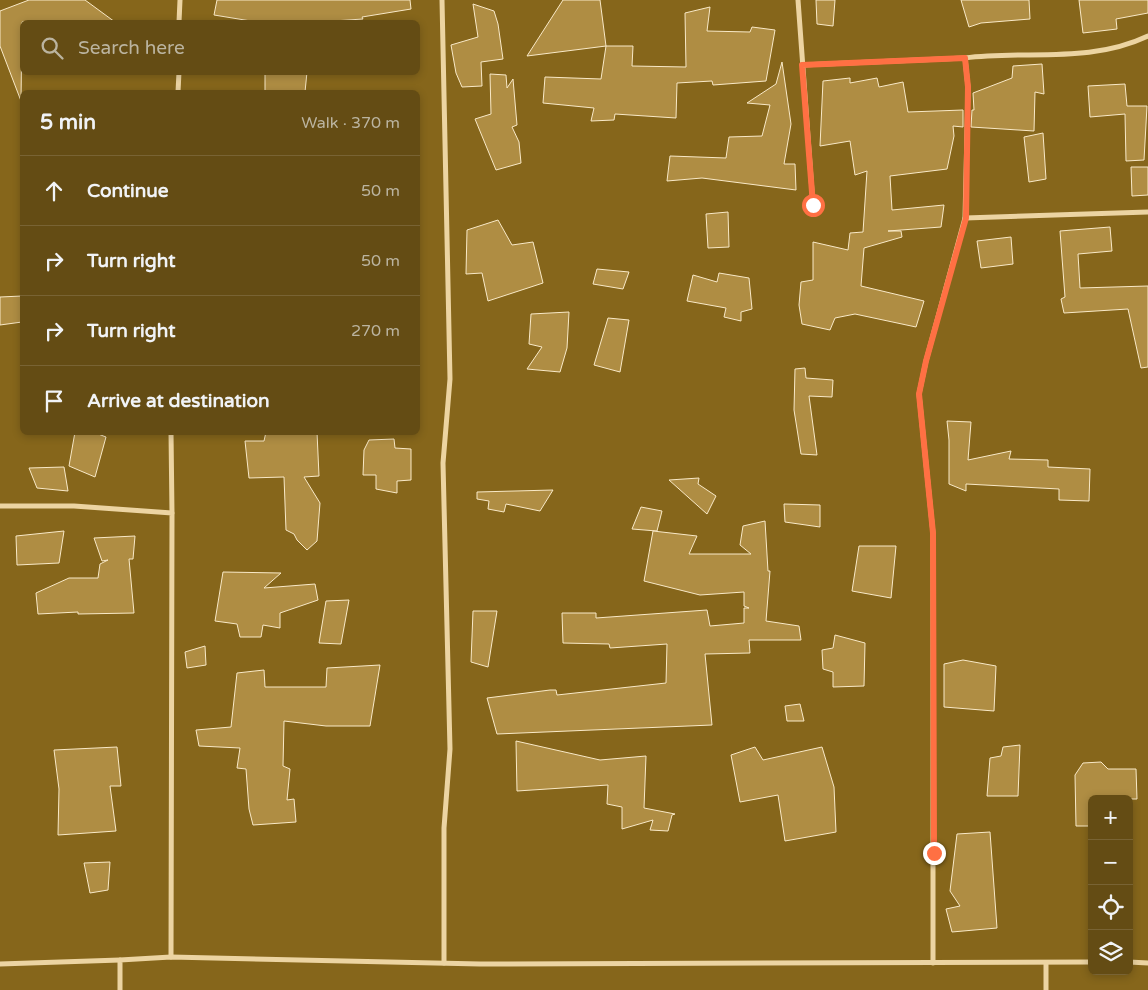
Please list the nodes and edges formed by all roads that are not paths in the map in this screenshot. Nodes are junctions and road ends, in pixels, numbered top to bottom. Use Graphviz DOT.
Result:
graph roads {
  1 [pos="180,0"];
  2 [pos="442,0"];
  3 [pos="798,0"];
  4 [pos="179,20"];
  5 [pos="1148,36"];
  6 [pos="965,58"];
  7 [pos="802,65"];
  8 [pos="179,75"];
  9 [pos="178,90"];
  10 [pos="813,205"];
  11 [pos="1148,212"];
  12 [pos="966,218"];
  13 [pos="171,435"];
  14 [pos="0,506"];
  15 [pos="172,512"];
  16 [pos="171,957"];
  17 [pos="120,960"];
  18 [pos="1088,962"];
  19 [pos="1133,962"];
  20 [pos="444,963"];
  21 [pos="1046,963"];
  22 [pos="1148,963"];
  23 [pos="0,964"];
  24 [pos="933,964"];
  25 [pos="120,990"];
  26 [pos="1046,990"];
  1 -- 4 [label="street"];
  2 -- 20 [label="street"];
  3 -- 7 [label="street"];
  5 -- 6 [label="street"];
  6 -- 7 [label="street"];
  6 -- 12 [label="street"];
  7 -- 10 [label="street"];
  8 -- 9 [label="street"];
  11 -- 12 [label="street"];
  12 -- 24 [label="street"];
  13 -- 15 [label="street"];
  14 -- 15 [label="street"];
  15 -- 16 [label="street"];
  16 -- 17 [label="street"];
  16 -- 20 [label="street"];
  17 -- 23 [label="street"];
  17 -- 25 [label="street"];
  18 -- 21 [label="street"];
  19 -- 22 [label="street"];
  20 -- 24 [label="street"];
  21 -- 24 [label="street"];
  21 -- 26 [label="street"];
}
